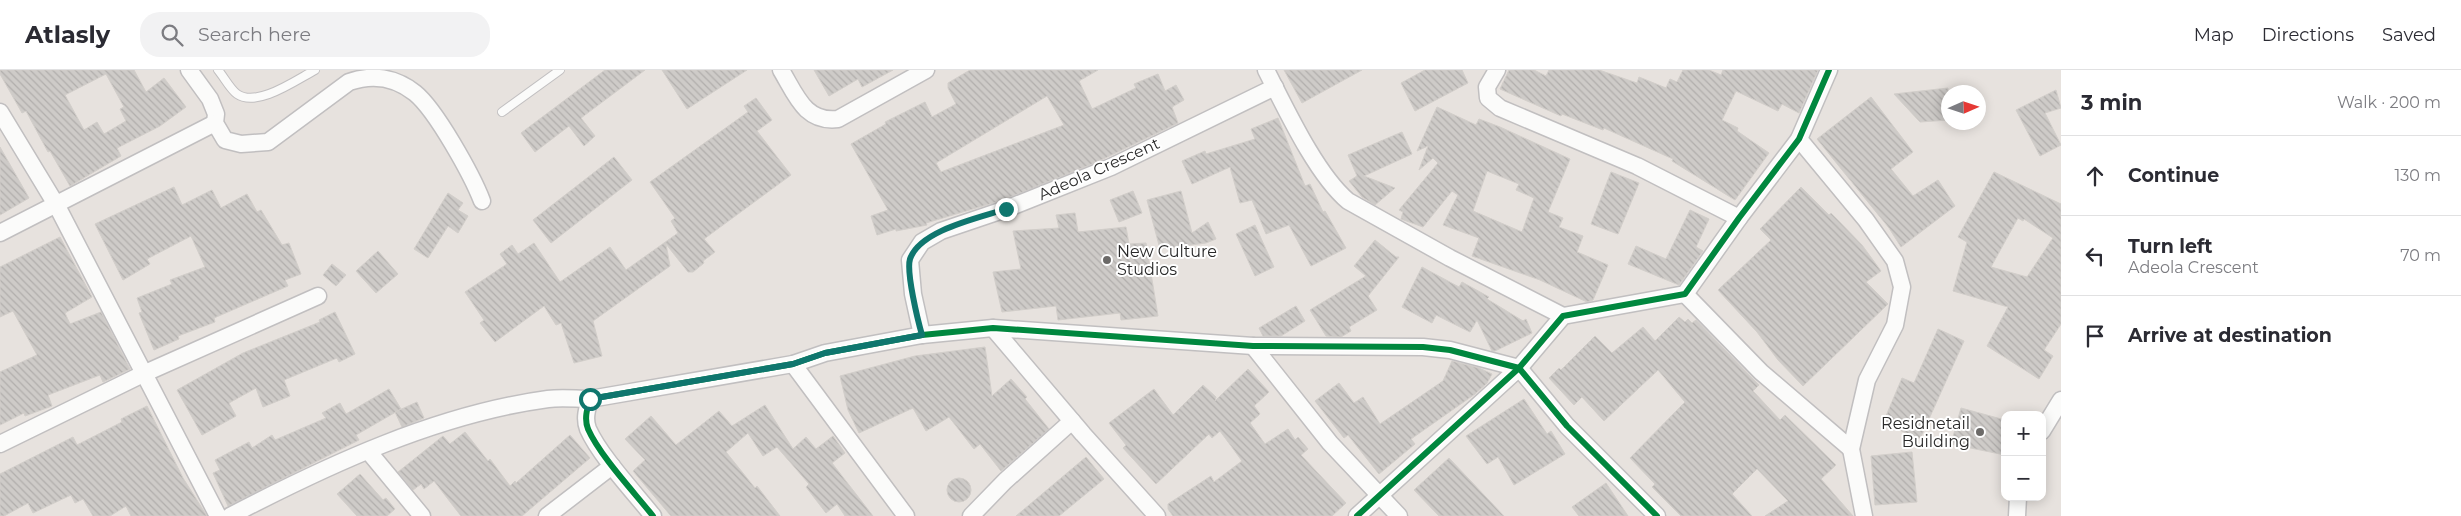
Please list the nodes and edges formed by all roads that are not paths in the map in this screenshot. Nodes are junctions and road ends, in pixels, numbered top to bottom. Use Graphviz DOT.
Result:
graph roads {
  1 [pos="189,70"];
  2 [pos="218,70"];
  3 [pos="315,70"];
  4 [pos="560,70"];
  5 [pos="782,70"];
  6 [pos="926,70"];
  7 [pos="1266,70"];
  8 [pos="1497,70"];
  9 [pos="1829,70"];
  10 [pos="1275,87"];
  11 [pos="0,112"];
  12 [pos="502,112"];
  13 [pos="215,123"];
  14 [pos="1799,138"];
  15 [pos="482,201"];
  16 [pos="57,206"];
  17 [pos="1739,218"];
  18 [pos="0,233"];
  19 [pos="1685,294"];
  20 [pos="318,296"];
  21 [pos="1563,316"];
  22 [pos="993,328"];
  23 [pos="921,333"];
  24 [pos="1252,346"];
  25 [pos="793,364"];
  26 [pos="1519,368"];
  27 [pos="143,374"];
  28 [pos="590,399"];
  29 [pos="2061,400"];
  30 [pos="1072,422"];
  31 [pos="2046,424"];
  32 [pos="0,444"];
  33 [pos="1851,449"];
  34 [pos="369,452"];
  35 [pos="612,466"];
  36 [pos="1379,497"];
  37 [pos="2018,501"];
  38 [pos="218,516"];
  39 [pos="230,516"];
  40 [pos="422,516"];
  41 [pos="546,516"];
  42 [pos="653,516"];
  43 [pos="906,516"];
  44 [pos="971,516"];
  45 [pos="1157,516"];
  46 [pos="1357,516"];
  47 [pos="1399,516"];
  48 [pos="1657,516"];
  49 [pos="1864,516"];
  50 [pos="2017,516"];
  1 -- 13 [label="street"];
  2 -- 3 [label="lane"];
  4 -- 12 [label="lane"];
  5 -- 6 [label="street"];
  7 -- 10 [label="street"];
  8 -- 17 [label="street"];
  9 -- 14 [label="street"];
  10 -- 21 [label="street"];
  10 -- 23 [label="street, Adeola Crescent"];
  11 -- 16 [label="street"];
  13 -- 15 [label="street"];
  13 -- 16 [label="street"];
  14 -- 17 [label="street"];
  14 -- 33 [label="street"];
  16 -- 18 [label="street"];
  16 -- 27 [label="street"];
  17 -- 19 [label="street"];
  19 -- 21 [label="street"];
  19 -- 33 [label="street"];
  20 -- 27 [label="street"];
  21 -- 26 [label="street"];
  22 -- 23 [label="street"];
  22 -- 24 [label="street"];
  22 -- 30 [label="street"];
  23 -- 25 [label="street"];
  24 -- 26 [label="street"];
  24 -- 36 [label="street"];
  25 -- 28 [label="street"];
  25 -- 43 [label="street"];
  26 -- 36 [label="street"];
  26 -- 48 [label="street"];
  27 -- 32 [label="street"];
  27 -- 38 [label="street"];
  28 -- 34 [label="street"];
  28 -- 35 [label="street"];
  29 -- 31 [label="street"];
  30 -- 44 [label="street"];
  30 -- 45 [label="street"];
  33 -- 49 [label="street"];
  34 -- 39 [label="street"];
  34 -- 40 [label="street"];
  35 -- 41 [label="street"];
  35 -- 42 [label="street"];
  36 -- 46 [label="street"];
  36 -- 47 [label="street"];
  37 -- 50 [label="street"];
}
